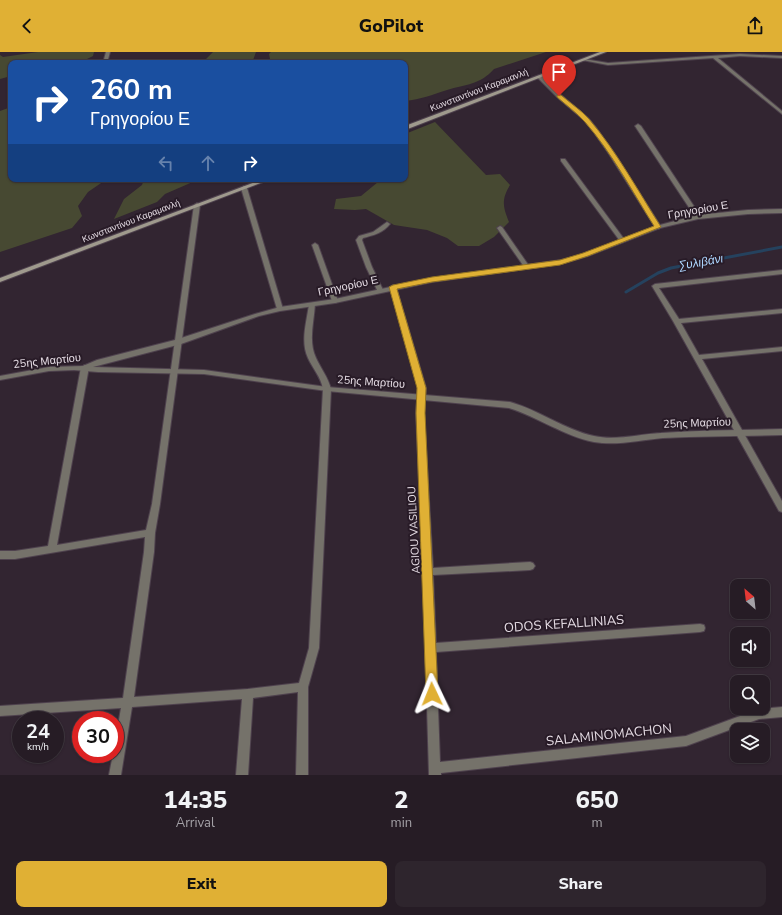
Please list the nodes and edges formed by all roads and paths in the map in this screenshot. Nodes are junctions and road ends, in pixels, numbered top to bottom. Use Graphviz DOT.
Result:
graph roads {
  1 [pos="604,52"];
  2 [pos="714,57"];
  3 [pos="782,57"];
  4 [pos="584,60"];
  5 [pos="540,77"];
  6 [pos="768,102"];
  7 [pos="780,104"];
  8 [pos="782,113"];
  9 [pos="638,126"];
  10 [pos="408,127"];
  11 [pos="563,160"];
  12 [pos="260,182"];
  13 [pos="244,188"];
  14 [pos="197,206"];
  15 [pos="782,211"];
  16 [pos="698,217"];
  17 [pos="387,224"];
  18 [pos="658,227"];
  19 [pos="500,228"];
  20 [pos="622,240"];
  21 [pos="315,245"];
  22 [pos="528,267"];
  23 [pos="782,272"];
  24 [pos="0,280"];
  25 [pos="393,287"];
  26 [pos="380,290"];
  27 [pos="335,301"];
  28 [pos="312,304"];
  29 [pos="280,309"];
  30 [pos="782,311"];
  31 [pos="677,321"];
  32 [pos="178,342"];
  33 [pos="782,349"];
  34 [pos="698,357"];
  35 [pos="85,367"];
  36 [pos="174,371"];
  37 [pos="0,378"];
  38 [pos="327,389"];
  39 [pos="422,397"];
  40 [pos="782,432"];
  41 [pos="739,433"];
  42 [pos="782,509"];
  43 [pos="150,533"];
  44 [pos="52,548"];
  45 [pos="0,555"];
  46 [pos="530,566"];
  47 [pos="428,572"];
  48 [pos="700,628"];
  49 [pos="431,648"];
  50 [pos="303,687"];
  51 [pos="248,694"];
  52 [pos="128,701"];
  53 [pos="0,711"];
  54 [pos="782,712"];
  55 [pos="435,772"];
  56 [pos="115,775"];
  57 [pos="242,775"];
  58 [pos="302,775"];
  1 -- 4 [label="main road, Κωνσταντίνου Καραμανλή"];
  2 -- 3 [label="street"];
  2 -- 4 [label="street"];
  2 -- 6 [label="street"];
  4 -- 5 [label="main road, Κωνσταντίνου Καραμανλή"];
  5 -- 10 [label="main road, Κωνσταντίνου Καραμανλή"];
  5 -- 18 [label="street"];
  6 -- 7 [label="street"];
  6 -- 8 [label="street"];
  9 -- 16 [label="street"];
  11 -- 20 [label="street"];
  12 -- 13 [label="main road, Κωνσταντίνου Καραμανλή"];
  13 -- 14 [label="main road, Κωνσταντίνου Καραμανλή"];
  13 -- 29 [label="street"];
  14 -- 24 [label="main road, Κωνσταντίνου Καραμανλή"];
  14 -- 32 [label="street"];
  15 -- 16 [label="street, Γρηγορίου Ε"];
  16 -- 18 [label="street, Γρηγορίου Ε"];
  17 -- 26 [label="street"];
  18 -- 20 [label="street, Γρηγορίου Ε"];
  19 -- 22 [label="street"];
  20 -- 22 [label="street, Γρηγορίου Ε"];
  21 -- 27 [label="street"];
  22 -- 25 [label="street, Γρηγορίου Ε"];
  23 -- 31 [label="street"];
  25 -- 26 [label="street, Γρηγορίου Ε"];
  25 -- 39 [label="street, AGIOU VASILIOU"];
  26 -- 27 [label="street, Γρηγορίου Ε"];
  27 -- 28 [label="street, Γρηγορίου Ε"];
  28 -- 29 [label="street, Γρηγορίου Ε"];
  28 -- 38 [label="street"];
  29 -- 32 [label="street, Γρηγορίου Ε"];
  30 -- 31 [label="street"];
  31 -- 34 [label="street"];
  32 -- 35 [label="street, Γρηγορίου Ε"];
  32 -- 36 [label="street"];
  33 -- 34 [label="street"];
  34 -- 41 [label="street"];
  35 -- 36 [label="street, 25ης Μαρτίου"];
  35 -- 37 [label="street, 25ης Μαρτίου"];
  35 -- 44 [label="street"];
  36 -- 38 [label="street, 25ης Μαρτίου"];
  36 -- 43 [label="street"];
  38 -- 39 [label="street, 25ης Μαρτίου"];
  38 -- 50 [label="street"];
  39 -- 41 [label="street, 25ης Μαρτίου"];
  39 -- 47 [label="street, AGIOU VASILIOU"];
  40 -- 41 [label="street, 25ης Μαρτίου"];
  41 -- 42 [label="street"];
  43 -- 44 [label="street"];
  43 -- 52 [label="street"];
  44 -- 45 [label="street"];
  46 -- 47 [label="street"];
  47 -- 49 [label="street, AGIOU VASILIOU"];
  48 -- 49 [label="street, ODOS KEFALLINIAS"];
  49 -- 55 [label="street, AGIOU VASILIOU"];
  50 -- 51 [label="street"];
  50 -- 58 [label="street"];
  51 -- 52 [label="street"];
  51 -- 57 [label="street"];
  52 -- 53 [label="street"];
  52 -- 56 [label="street"];
  54 -- 55 [label="street, SALAMINOMACHON"];
}
